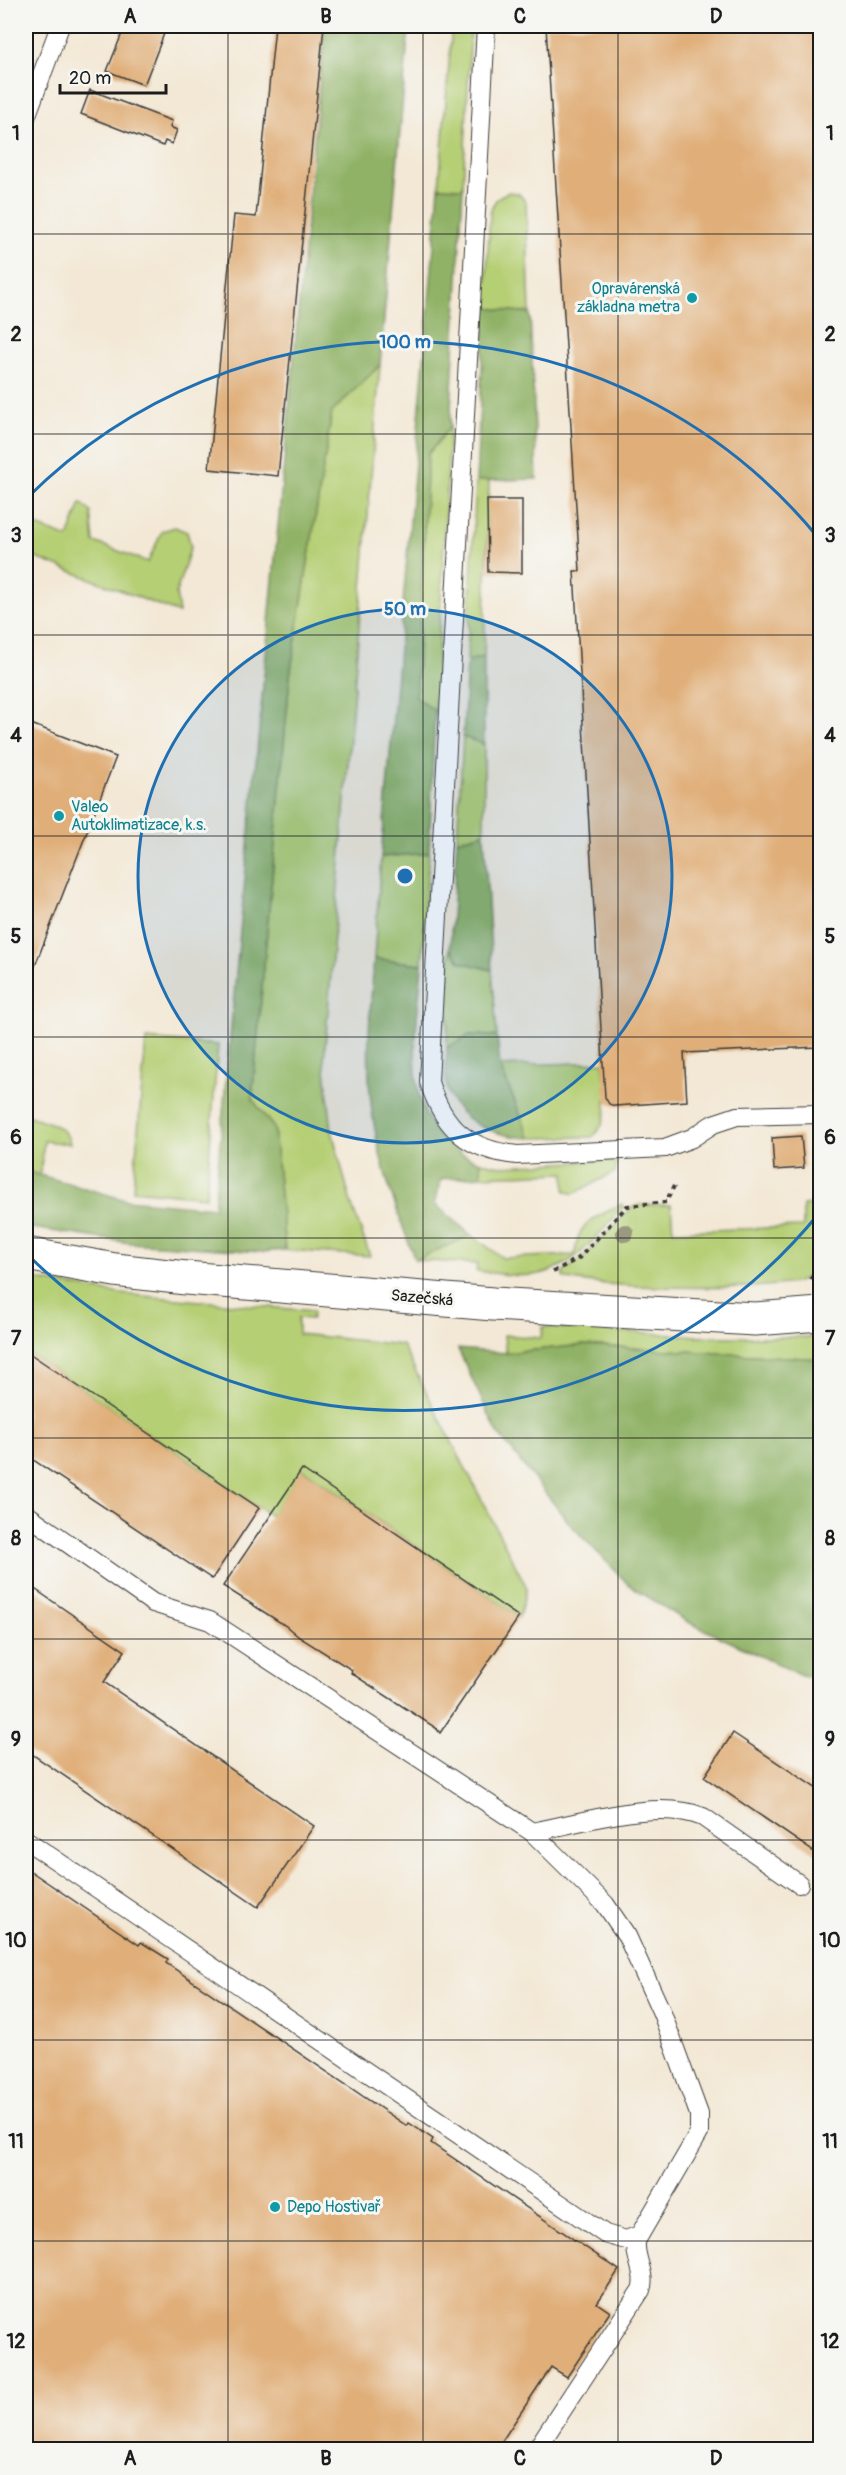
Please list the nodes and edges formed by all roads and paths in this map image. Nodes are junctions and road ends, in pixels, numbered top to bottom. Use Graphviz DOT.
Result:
graph roads {
  1 [pos="60,26"];
  2 [pos="486,26"];
  3 [pos="26,117"];
  4 [pos="820,1114"];
  5 [pos="816,1166"];
  6 [pos="674,1186"];
  7 [pos="820,1238"];
  8 [pos="26,1254"];
  9 [pos="820,1257"];
  10 [pos="545,1276"];
  11 [pos="809,1282"];
  12 [pos="820,1314"];
  13 [pos="26,1514"];
  14 [pos="532,1832"];
  15 [pos="26,1840"];
  16 [pos="799,1884"];
  17 [pos="639,2235"];
  18 [pos="536,2450"];
  1 -- 3 [label="lane"];
  2 -- 4 [label="lane"];
  5 -- 7 [label="path"];
  6 -- 10 [label="path"];
  8 -- 12 [label="street, Sazečská"];
  9 -- 11 [label="path"];
  13 -- 14 [label="lane"];
  14 -- 16 [label="lane"];
  14 -- 17 [label="lane"];
  15 -- 17 [label="lane"];
  17 -- 18 [label="lane"];
}
